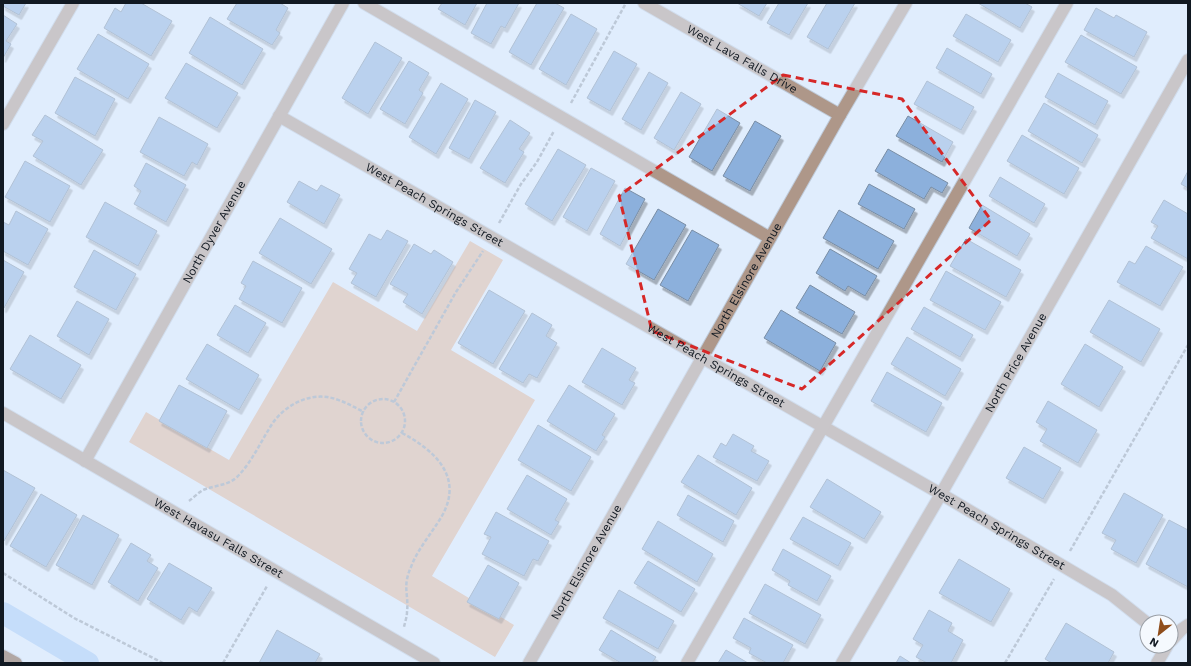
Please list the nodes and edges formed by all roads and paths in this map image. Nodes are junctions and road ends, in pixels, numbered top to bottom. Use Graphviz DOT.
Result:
graph roads {
  1 [pos="73,3"];
  2 [pos="343,3"];
  3 [pos="364,3"];
  4 [pos="626,3"];
  5 [pos="644,3"];
  6 [pos="906,3"];
  7 [pos="1067,3"];
  8 [pos="1188,60"];
  9 [pos="840,115"];
  10 [pos="279,116"];
  11 [pos="562,118"];
  12 [pos="3,124"];
  13 [pos="491,237"];
  14 [pos="770,238"];
  15 [pos="1188,345"];
  16 [pos="703,358"];
  17 [pos="394,402"];
  18 [pos="364,412"];
  19 [pos="3,413"];
  20 [pos="824,427"];
  21 [pos="402,432"];
  22 [pos="85,461"];
  23 [pos="941,494"];
  24 [pos="174,512"];
  25 [pos="1062,566"];
  26 [pos="275,571"];
  27 [pos="3,573"];
  28 [pos="1139,617"];
  29 [pos="1188,626"];
  30 [pos="1179,632"];
  31 [pos="400,643"];
  32 [pos="1162,654"];
  33 [pos="3,656"];
  34 [pos="16,663"];
  35 [pos="163,663"];
  36 [pos="223,663"];
  37 [pos="434,663"];
  38 [pos="529,663"];
  39 [pos="687,663"];
  40 [pos="842,663"];
  41 [pos="1004,663"];
  42 [pos="1157,663"];
  1 -- 12 [label="street"];
  2 -- 10 [label="street, North Dyver Avenue"];
  3 -- 11 [label="street"];
  4 -- 11 [label="path"];
  5 -- 9 [label="street, West Lava Falls Drive"];
  6 -- 9 [label="street, North Elsinore Avenue"];
  7 -- 20 [label="street"];
  8 -- 23 [label="street, North Price Avenue"];
  9 -- 14 [label="street, North Elsinore Avenue"];
  10 -- 13 [label="street, West Peach Springs Street"];
  10 -- 22 [label="street, North Dyver Avenue"];
  11 -- 13 [label="path"];
  11 -- 14 [label="street"];
  13 -- 16 [label="street, West Peach Springs Street"];
  13 -- 17 [label="path"];
  14 -- 16 [label="street, North Elsinore Avenue"];
  15 -- 25 [label="path"];
  16 -- 20 [label="street, West Peach Springs Street"];
  16 -- 38 [label="street, North Elsinore Avenue"];
  17 -- 18 [label="path"];
  17 -- 21 [label="path"];
  18 -- 21 [label="path"];
  18 -- 24 [label="path"];
  19 -- 22 [label="street, West Havasu Falls Street"];
  20 -- 23 [label="street, West Peach Springs Street"];
  20 -- 39 [label="street"];
  21 -- 31 [label="path"];
  22 -- 24 [label="street, West Havasu Falls Street"];
  23 -- 25 [label="street, West Peach Springs Street"];
  23 -- 40 [label="street, North Price Avenue"];
  24 -- 26 [label="street, West Havasu Falls Street"];
  25 -- 28 [label="street, West Peach Springs Street"];
  25 -- 41 [label="path"];
  26 -- 31 [label="street, West Havasu Falls Street"];
  26 -- 36 [label="path"];
  27 -- 35 [label="path"];
  29 -- 30 [label="street"];
  31 -- 37 [label="street, West Havasu Falls Street"];
  32 -- 42 [label="street"];
  33 -- 34 [label="main road"];
}
